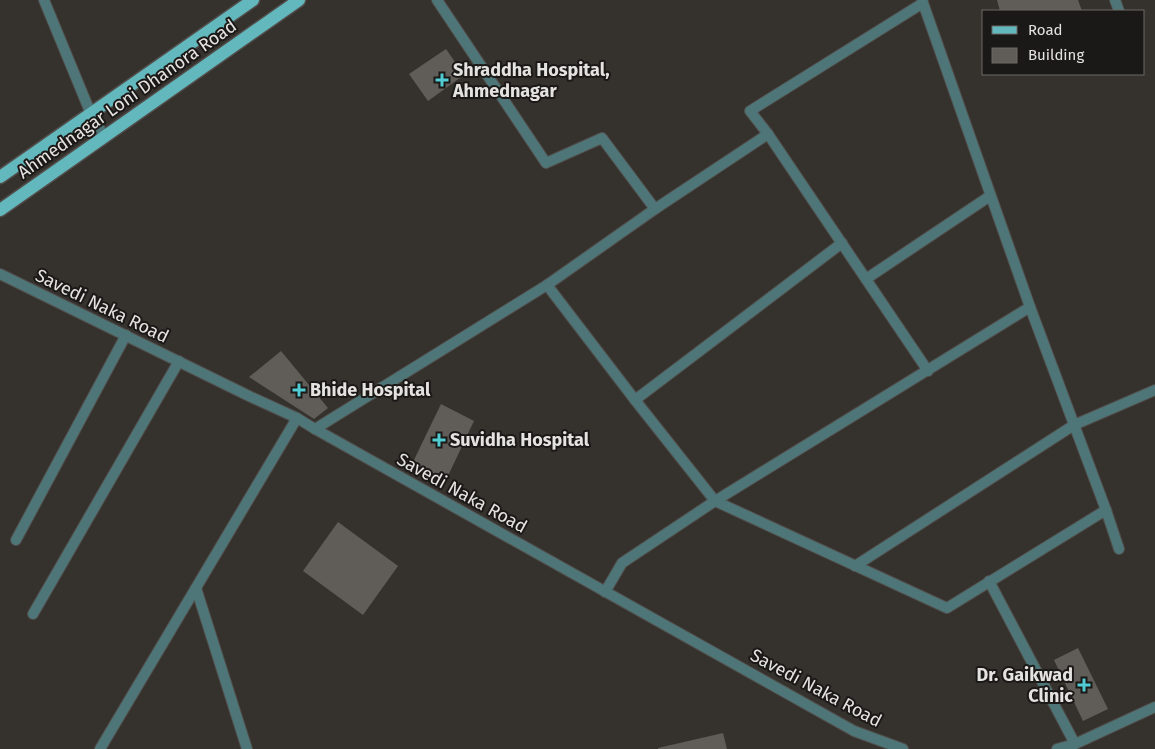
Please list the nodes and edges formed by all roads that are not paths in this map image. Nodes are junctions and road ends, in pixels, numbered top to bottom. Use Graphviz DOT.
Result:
graph roads {
  1 [pos="44,0"];
  2 [pos="253,0"];
  3 [pos="299,0"];
  4 [pos="437,0"];
  5 [pos="923,2"];
  6 [pos="91,114"];
  7 [pos="768,134"];
  8 [pos="104,136"];
  9 [pos="0,177"];
  10 [pos="990,196"];
  11 [pos="655,209"];
  12 [pos="0,210"];
  13 [pos="842,243"];
  14 [pos="0,274"];
  15 [pos="866,279"];
  16 [pos="547,285"];
  17 [pos="1030,307"];
  18 [pos="126,335"];
  19 [pos="180,361"];
  20 [pos="928,371"];
  21 [pos="1155,390"];
  22 [pos="635,400"];
  23 [pos="297,418"];
  24 [pos="1074,425"];
  25 [pos="315,429"];
  26 [pos="715,501"];
  27 [pos="1106,510"];
  28 [pos="16,540"];
  29 [pos="1119,549"];
  30 [pos="855,566"];
  31 [pos="989,581"];
  32 [pos="196,588"];
  33 [pos="605,592"];
  34 [pos="33,614"];
  35 [pos="1155,707"];
  36 [pos="1074,744"];
  37 [pos="880,745"];
  38 [pos="100,749"];
  39 [pos="247,749"];
  40 [pos="903,749"];
  41 [pos="1057,749"];
  1 -- 6 [label="street"];
  2 -- 6 [label="main road, Ahmednagar Loni Dhanora Road"];
  3 -- 8 [label="main road, Ahmednagar Loni Dhanora Road"];
  4 -- 11 [label="street"];
  5 -- 7 [label="street"];
  5 -- 10 [label="street"];
  6 -- 8 [label="street"];
  6 -- 9 [label="main road, Ahmednagar Loni Dhanora Road"];
  7 -- 11 [label="street"];
  7 -- 13 [label="street"];
  8 -- 12 [label="main road, Ahmednagar Loni Dhanora Road"];
  10 -- 15 [label="street"];
  10 -- 17 [label="street"];
  11 -- 16 [label="street"];
  13 -- 15 [label="street"];
  13 -- 22 [label="street"];
  14 -- 18 [label="street, Savedi Naka Road"];
  15 -- 20 [label="street"];
  16 -- 22 [label="street"];
  16 -- 25 [label="street"];
  17 -- 20 [label="street"];
  17 -- 24 [label="street"];
  18 -- 19 [label="street, Savedi Naka Road"];
  18 -- 28 [label="street"];
  19 -- 23 [label="street, Savedi Naka Road"];
  19 -- 34 [label="street"];
  20 -- 26 [label="street"];
  21 -- 24 [label="street"];
  22 -- 26 [label="street"];
  23 -- 25 [label="street, Savedi Naka Road"];
  23 -- 32 [label="street"];
  24 -- 27 [label="street"];
  24 -- 30 [label="street"];
  25 -- 33 [label="street, Savedi Naka Road"];
  26 -- 30 [label="street"];
  26 -- 33 [label="street"];
  27 -- 29 [label="street"];
  27 -- 31 [label="street"];
  30 -- 31 [label="street"];
  31 -- 36 [label="street"];
  32 -- 38 [label="street"];
  32 -- 39 [label="street"];
  33 -- 37 [label="street, Savedi Naka Road"];
  35 -- 36 [label="street"];
  36 -- 41 [label="street"];
  37 -- 40 [label="street, Savedi Naka Road"];
}
